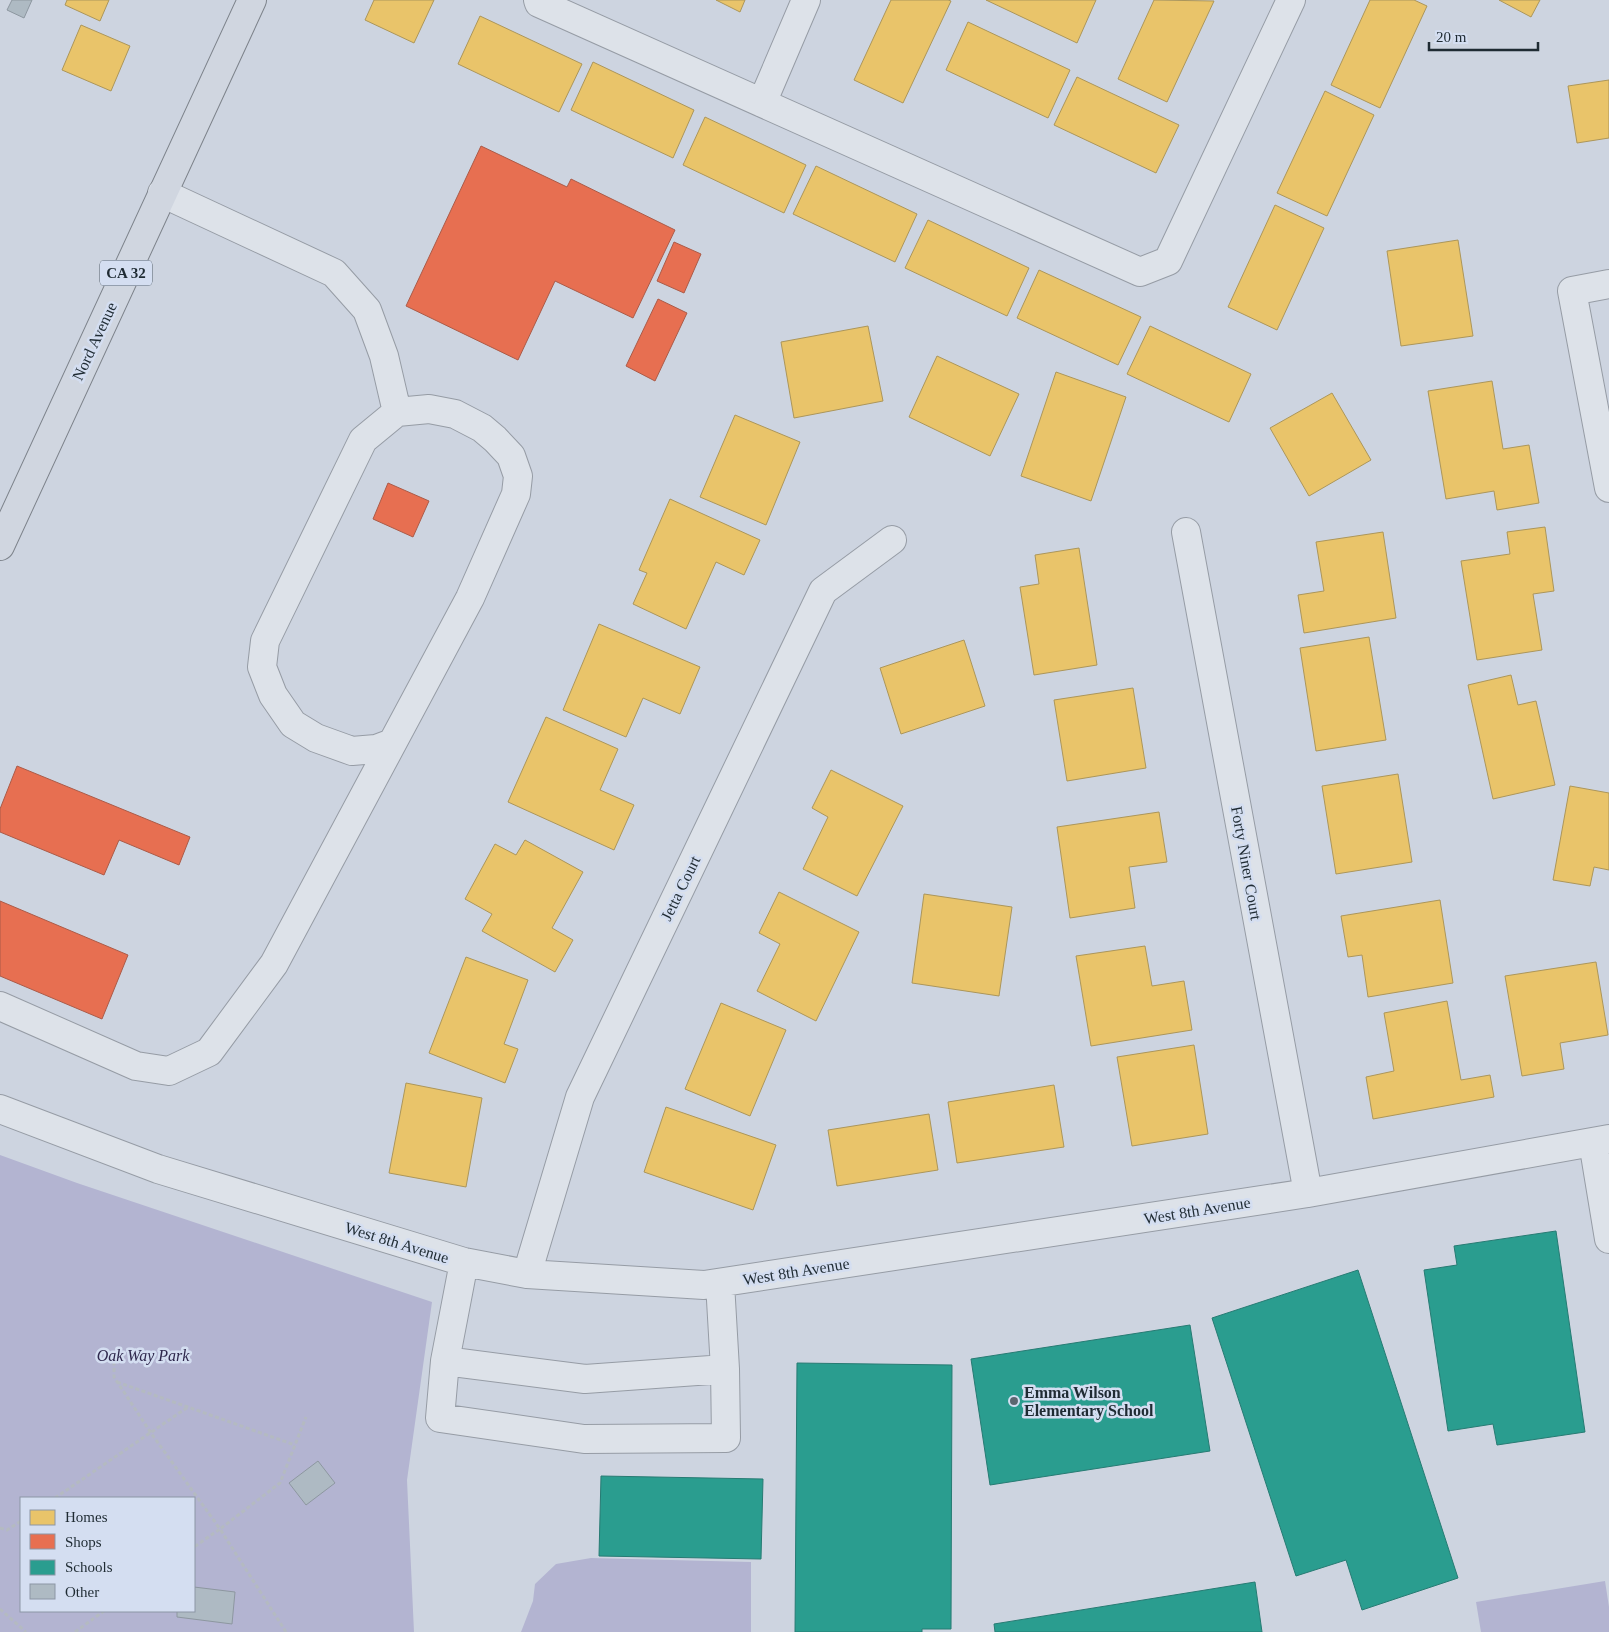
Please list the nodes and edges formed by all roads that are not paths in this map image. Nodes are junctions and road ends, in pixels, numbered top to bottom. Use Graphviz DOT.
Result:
graph roads {
  1 [pos="252,0"];
  2 [pos="538,0"];
  3 [pos="806,0"];
  4 [pos="1285,2"];
  5 [pos="762,103"];
  6 [pos="162,193"];
  7 [pos="1609,284"];
  8 [pos="398,412"];
  9 [pos="1609,488"];
  10 [pos="1186,532"];
  11 [pos="892,540"];
  12 [pos="0,545"];
  13 [pos="392,743"];
  14 [pos="0,1006"];
  15 [pos="0,1109"];
  16 [pos="1601,1141"];
  17 [pos="1308,1193"];
  18 [pos="1609,1240"];
  19 [pos="464,1262"];
  20 [pos="527,1274"];
  21 [pos="720,1283"];
  22 [pos="446,1361"];
  23 [pos="725,1369"];
  1 -- 6 [label="main road, Nord Avenue / CA 32"];
  2 -- 5 [label="street"];
  3 -- 5 [label="street"];
  4 -- 5 [label="street"];
  6 -- 8 [label="street"];
  6 -- 12 [label="main road, Nord Avenue / CA 32"];
  7 -- 9 [label="street"];
  8 -- 13 [label="street"];
  8 -- 13 [label="street"];
  10 -- 17 [label="street, Forty Niner Court"];
  11 -- 20 [label="street, Jetta Court"];
  13 -- 14 [label="street"];
  15 -- 19 [label="street, West 8th Avenue"];
  16 -- 17 [label="street, West 8th Avenue"];
  16 -- 18 [label="street"];
  17 -- 21 [label="street, West 8th Avenue"];
  19 -- 20 [label="street, West 8th Avenue"];
  19 -- 22 [label="street"];
  20 -- 21 [label="street, West 8th Avenue"];
  21 -- 23 [label="street"];
  22 -- 23 [label="street"];
  22 -- 23 [label="street"];
}
